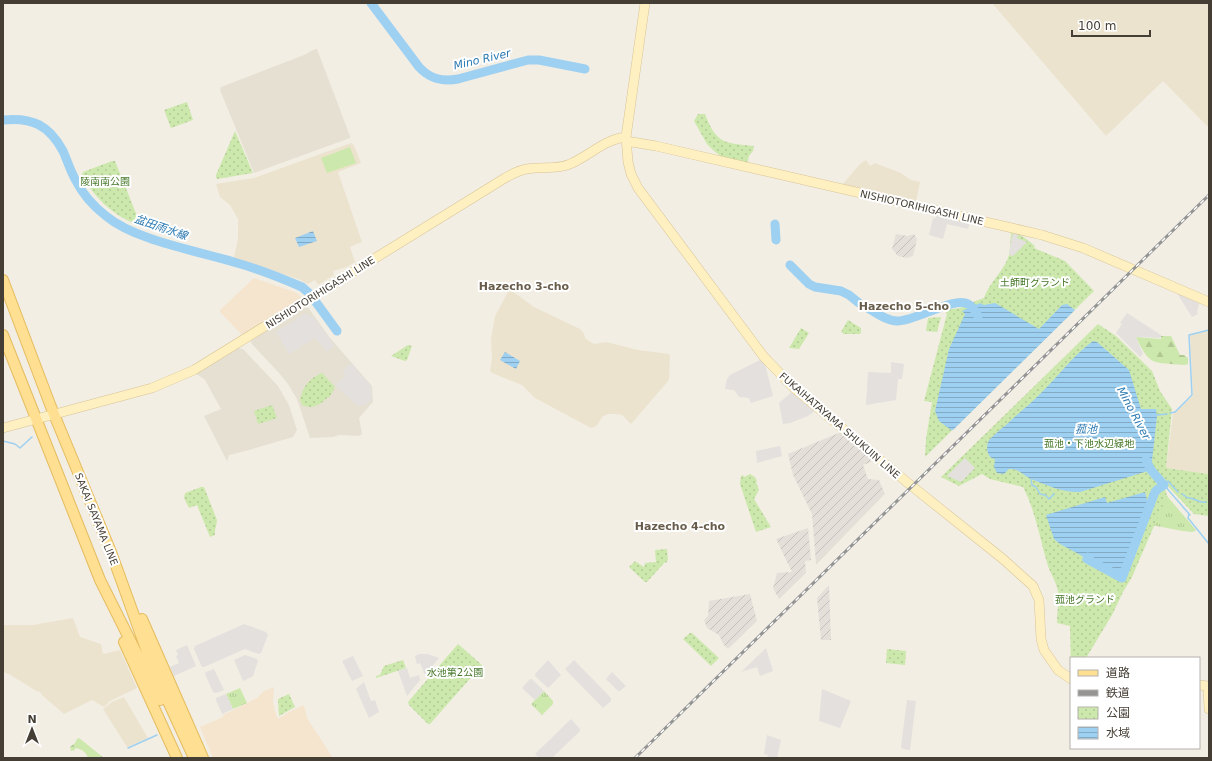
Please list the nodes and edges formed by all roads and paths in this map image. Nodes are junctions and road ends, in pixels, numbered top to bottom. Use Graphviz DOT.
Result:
graph roads {
  1 [pos="645,3"];
  2 [pos="626,139"];
  3 [pos="3,280"];
  4 [pos="1209,302"];
  5 [pos="3,335"];
  6 [pos="55,414"];
  7 [pos="36,419"];
  8 [pos="3,428"];
  9 [pos="111,552"];
  10 [pos="100,580"];
  11 [pos="1070,678"];
  12 [pos="1200,685"];
  13 [pos="1209,709"];
  14 [pos="177,758"];
  15 [pos="187,758"];
  16 [pos="194,758"];
  17 [pos="203,758"];
  1 -- 2 [label="main road, FUKAIHATAYAMA SHUKUIN LINE"];
  2 -- 4 [label="main road, NISHIOTORIHIGASHI LINE"];
  2 -- 6 [label="main road, NISHIOTORIHIGASHI LINE"];
  2 -- 11 [label="main road, FUKAIHATAYAMA SHUKUIN LINE"];
  3 -- 6 [label="main road, SAKAI SAYAMA LINE"];
  5 -- 7 [label="main road, SAKAI SAYAMA LINE"];
  6 -- 7 [label="main road, NISHIOTORIHIGASHI LINE"];
  6 -- 9 [label="main road, SAKAI SAYAMA LINE"];
  7 -- 8 [label="main road, NISHIOTORIHIGASHI LINE"];
  7 -- 10 [label="main road, SAKAI SAYAMA LINE"];
  9 -- 16 [label="main road, SAKAI SAYAMA LINE"];
  9 -- 17 [label="main road"];
  10 -- 14 [label="main road"];
  10 -- 15 [label="main road, SAKAI SAYAMA LINE"];
  12 -- 13 [label="main road"];
}
